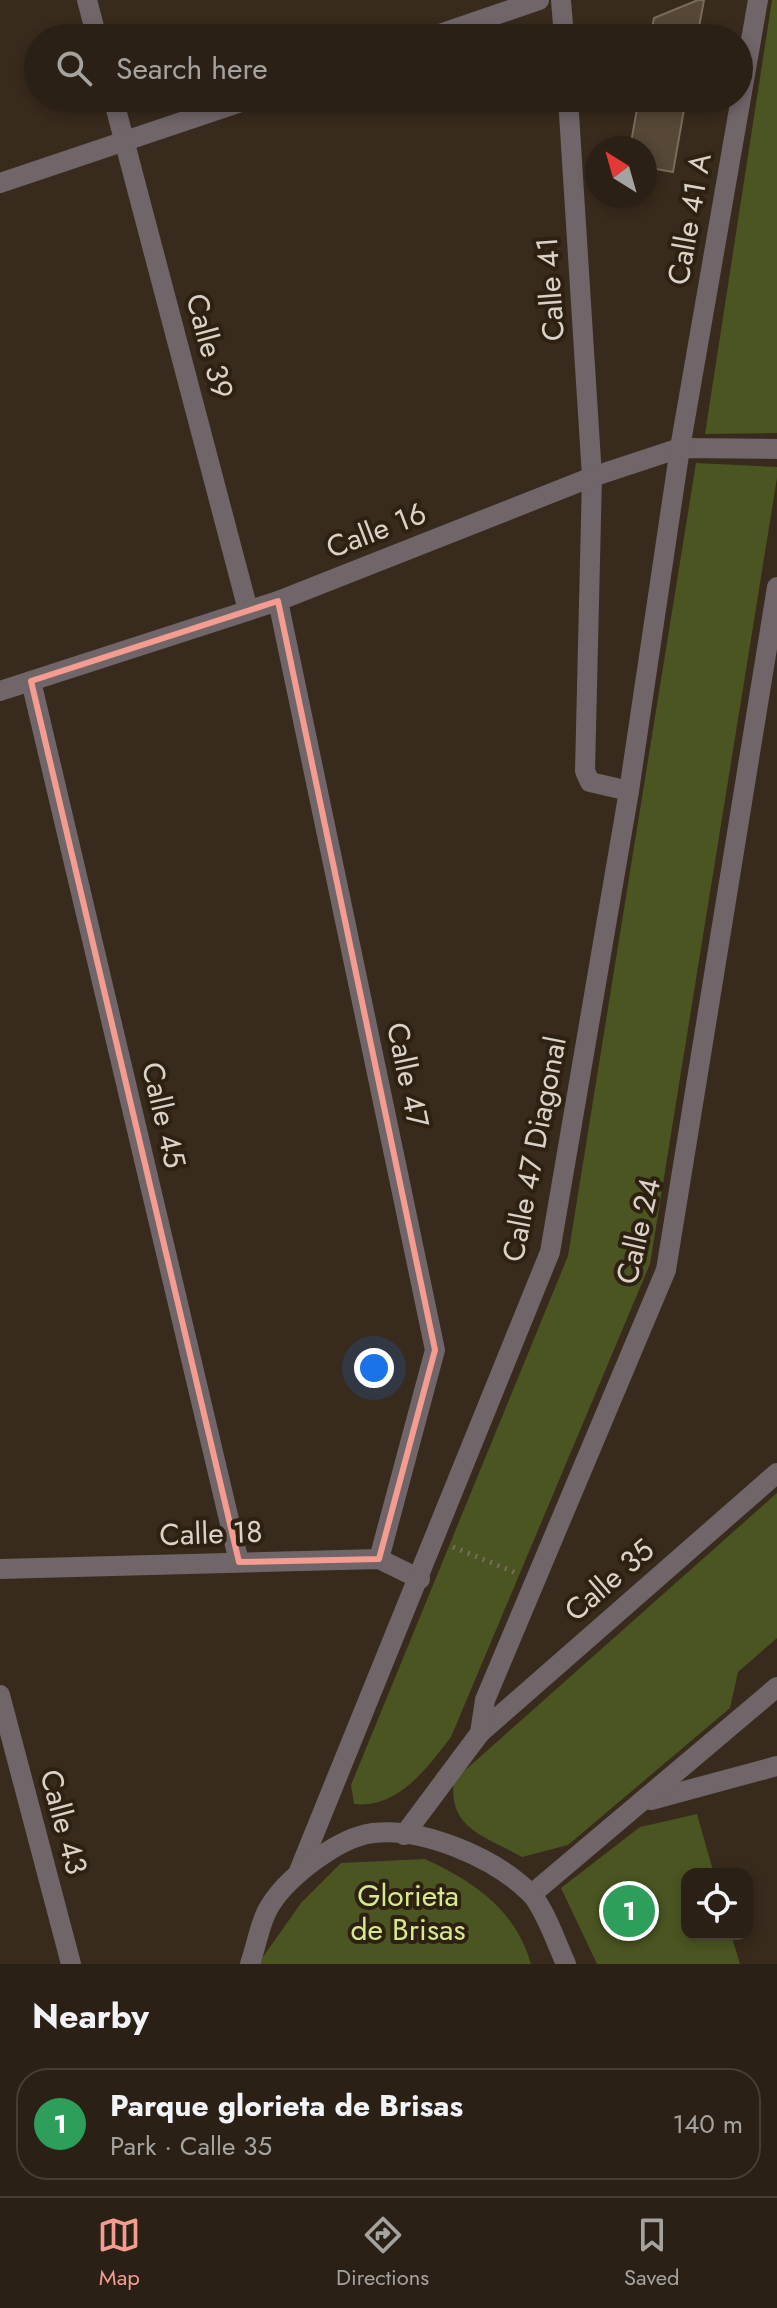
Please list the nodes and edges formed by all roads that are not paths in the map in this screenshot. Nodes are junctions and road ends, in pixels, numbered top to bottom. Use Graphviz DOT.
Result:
graph roads {
  1 [pos="87,0"];
  2 [pos="539,0"];
  3 [pos="561,0"];
  4 [pos="758,0"];
  5 [pos="93,24"];
  6 [pos="469,24"];
  7 [pos="563,24"];
  8 [pos="753,29"];
  9 [pos="116,112"];
  10 [pos="212,112"];
  11 [pos="569,112"];
  12 [pos="738,112"];
  13 [pos="124,142"];
  14 [pos="0,183"];
  15 [pos="680,448"];
  16 [pos="777,449"];
  17 [pos="592,477"];
  18 [pos="777,587"];
  19 [pos="278,601"];
  20 [pos="248,610"];
  21 [pos="31,681"];
  22 [pos="0,691"];
  23 [pos="629,791"];
  24 [pos="777,1473"];
  25 [pos="379,1559"];
  26 [pos="239,1562"];
  27 [pos="0,1569"];
  28 [pos="420,1579"];
  29 [pos="777,1687"];
  30 [pos="0,1695"];
  31 [pos="480,1733"];
  32 [pos="777,1766"];
  33 [pos="644,1802"];
  34 [pos="404,1835"];
  35 [pos="299,1871"];
  36 [pos="532,1894"];
  37 [pos="248,1962"];
  38 [pos="71,1964"];
  39 [pos="566,1964"];
  1 -- 5 [label="street"];
  2 -- 6 [label="street"];
  3 -- 7 [label="street"];
  4 -- 8 [label="street, Calle 41 A"];
  9 -- 13 [label="street, Calle 39"];
  10 -- 13 [label="street"];
  11 -- 17 [label="street, Calle 41"];
  12 -- 15 [label="street, Calle 41 A"];
  13 -- 14 [label="street"];
  13 -- 20 [label="street, Calle 39"];
  15 -- 16 [label="street, Calle 16"];
  15 -- 17 [label="street, Calle 16"];
  15 -- 23 [label="street, Calle 47 Diagonal"];
  17 -- 19 [label="street, Calle 16"];
  17 -- 23 [label="street, Calle 41"];
  18 -- 31 [label="street, Calle 24"];
  19 -- 20 [label="street, Calle 16"];
  19 -- 25 [label="street, Calle 47"];
  20 -- 21 [label="street, Calle 16"];
  21 -- 22 [label="street, Calle 16"];
  21 -- 26 [label="street, Calle 45"];
  23 -- 28 [label="street, Calle 47 Diagonal"];
  24 -- 31 [label="street, Calle 35"];
  25 -- 26 [label="street, Calle 18"];
  25 -- 28 [label="street, Calle 18"];
  26 -- 27 [label="street, Calle 18"];
  28 -- 35 [label="street, Calle 47 Diagonal"];
  29 -- 33 [label="street"];
  30 -- 38 [label="street, Calle 43"];
  31 -- 34 [label="street, Calle 24"];
  32 -- 33 [label="street"];
  33 -- 36 [label="street"];
  34 -- 35 [label="street"];
  34 -- 36 [label="street"];
  35 -- 37 [label="street"];
  36 -- 39 [label="street"];
}
